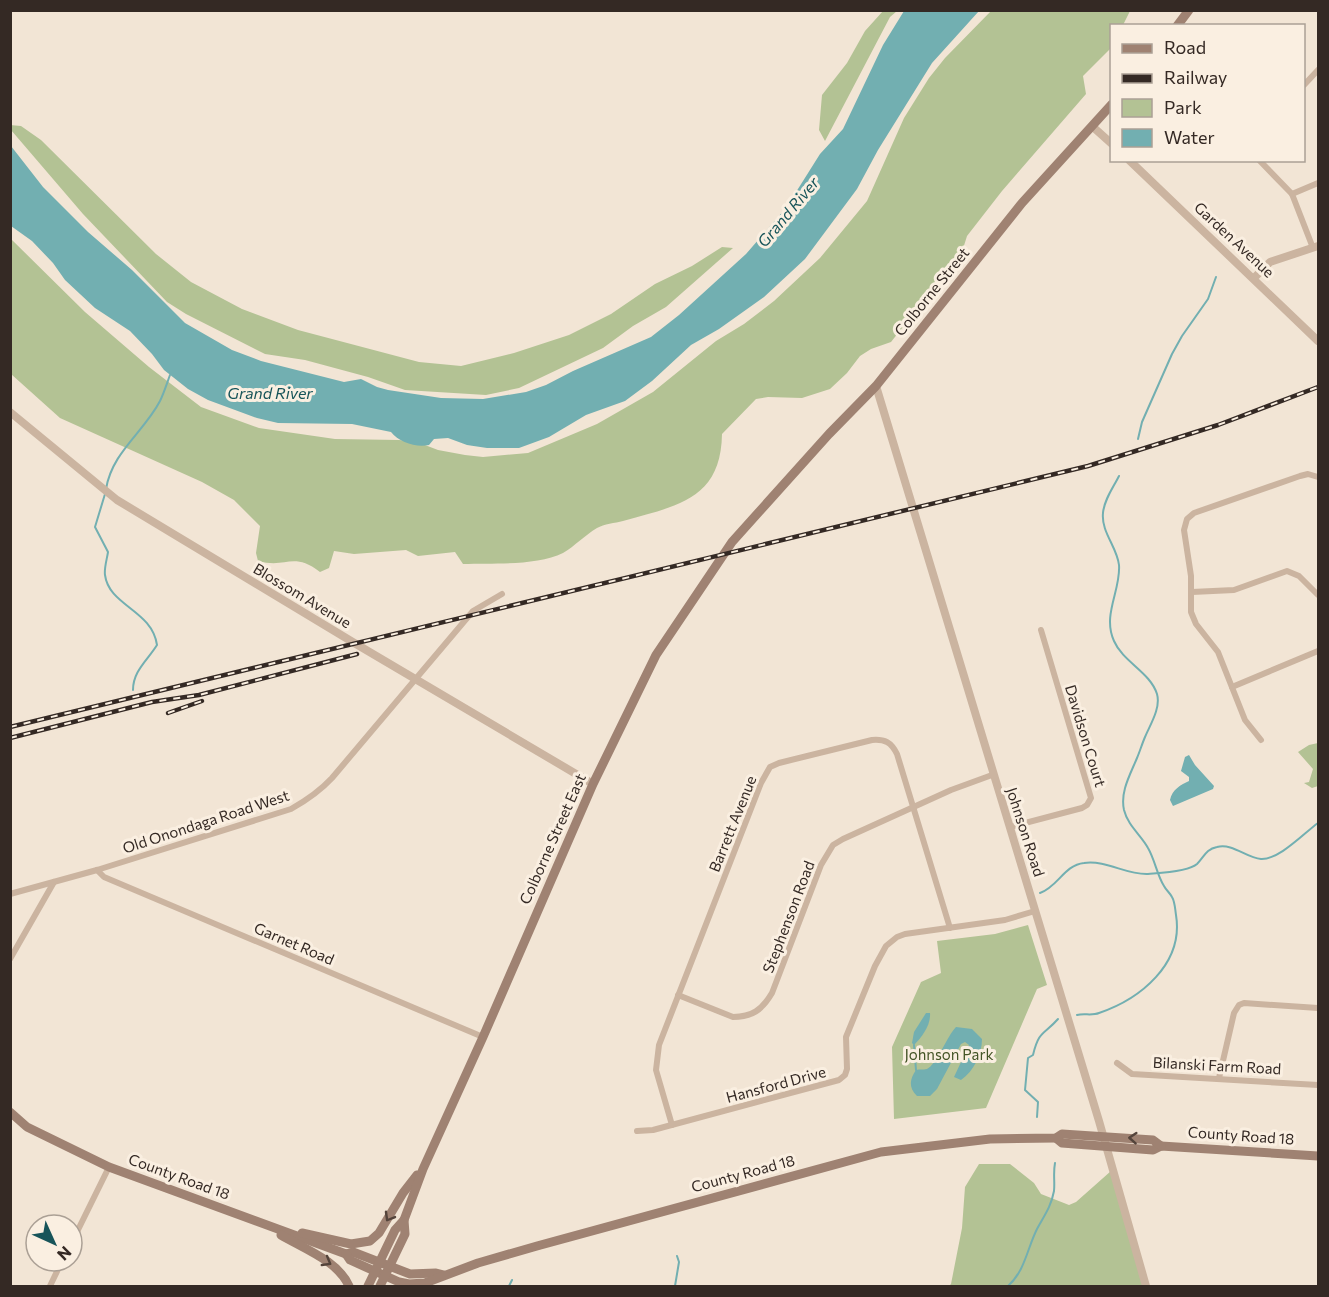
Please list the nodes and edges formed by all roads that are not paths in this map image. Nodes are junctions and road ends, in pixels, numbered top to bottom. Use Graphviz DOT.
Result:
graph roads {
  1 [pos="1189,10"];
  2 [pos="1178,24"];
  3 [pos="1318,70"];
  4 [pos="1305,84"];
  5 [pos="1110,106"];
  6 [pos="1093,127"];
  7 [pos="1110,142"];
  8 [pos="1131,162"];
  9 [pos="1261,162"];
  10 [pos="1318,183"];
  11 [pos="1292,195"];
  12 [pos="1316,247"];
  13 [pos="1254,278"];
  14 [pos="1318,341"];
  15 [pos="876,386"];
  16 [pos="10,412"];
  17 [pos="1318,477"];
  18 [pos="773,496"];
  19 [pos="1192,592"];
  20 [pos="502,594"];
  21 [pos="1318,595"];
  22 [pos="1041,630"];
  23 [pos="1318,651"];
  24 [pos="415,678"];
  25 [pos="1232,687"];
  26 [pos="1261,740"];
  27 [pos="992,775"];
  28 [pos="593,784"];
  29 [pos="914,808"];
  30 [pos="1010,827"];
  31 [pos="97,870"];
  32 [pos="54,882"];
  33 [pos="10,894"];
  34 [pos="1035,911"];
  35 [pos="950,928"];
  36 [pos="10,959"];
  37 [pos="678,996"];
  38 [pos="1318,1008"];
  39 [pos="483,1037"];
  40 [pos="1118,1062"];
  41 [pos="1219,1078"];
  42 [pos="1318,1085"];
  43 [pos="10,1113"];
  44 [pos="10,1118"];
  45 [pos="672,1125"];
  46 [pos="27,1127"];
  47 [pos="637,1131"];
  48 [pos="1103,1136"];
  49 [pos="1056,1138"];
  50 [pos="1106,1146"];
  51 [pos="1161,1146"];
  52 [pos="1318,1156"];
  53 [pos="109,1167"];
  54 [pos="423,1169"];
  55 [pos="84,1218"];
  56 [pos="404,1220"];
  57 [pos="261,1223"];
  58 [pos="483,1261"];
  59 [pos="377,1267"];
  60 [pos="390,1267"];
  61 [pos="56,1273"];
  62 [pos="444,1275"];
  63 [pos="386,1276"];
  64 [pos="50,1287"];
  65 [pos="349,1287"];
  66 [pos="368,1287"];
  67 [pos="380,1287"];
  68 [pos="434,1287"];
  69 [pos="1146,1287"];
  1 -- 2 [label="main road"];
  3 -- 4 [label="street"];
  5 -- 6 [label="main road, Colborne Street"];
  6 -- 7 [label="street"];
  6 -- 15 [label="main road, Colborne Street"];
  8 -- 13 [label="street, Garden Avenue"];
  9 -- 11 [label="street"];
  10 -- 11 [label="street"];
  11 -- 12 [label="street"];
  12 -- 13 [label="street"];
  13 -- 14 [label="street, Garden Avenue"];
  15 -- 18 [label="main road, Colborne Street"];
  15 -- 27 [label="street, Johnson Road"];
  16 -- 24 [label="street, Blossom Avenue"];
  17 -- 19 [label="street"];
  18 -- 28 [label="main road, Colborne Street East"];
  19 -- 21 [label="street"];
  19 -- 25 [label="street"];
  20 -- 24 [label="street, Old Onondaga Road West"];
  22 -- 30 [label="street, Davidson Court"];
  23 -- 25 [label="street"];
  24 -- 28 [label="street, Blossom Avenue"];
  24 -- 31 [label="street, Old Onondaga Road West"];
  25 -- 26 [label="street"];
  27 -- 29 [label="street, Stephenson Road"];
  27 -- 30 [label="street, Johnson Road"];
  28 -- 39 [label="main road, Colborne Street East"];
  29 -- 35 [label="street, Barrett Avenue"];
  29 -- 37 [label="street, Stephenson Road"];
  29 -- 37 [label="street, Barrett Avenue"];
  30 -- 34 [label="street, Johnson Road"];
  31 -- 32 [label="street, Old Onondaga Road West"];
  31 -- 39 [label="street, Garnet Road"];
  32 -- 33 [label="street, Old Onondaga Road West"];
  32 -- 36 [label="street"];
  34 -- 35 [label="street, Hansford Drive"];
  34 -- 48 [label="street, Johnson Road"];
  35 -- 45 [label="street, Hansford Drive"];
  37 -- 45 [label="street, Barrett Avenue"];
  38 -- 41 [label="street"];
  39 -- 54 [label="main road, Colborne Street East"];
  40 -- 41 [label="street, Bilanski Farm Road"];
  41 -- 42 [label="street, Bilanski Farm Road"];
  43 -- 46 [label="main road, County Road 18"];
  44 -- 46 [label="street"];
  45 -- 47 [label="street, Hansford Drive"];
  46 -- 53 [label="main road, County Road 18"];
  48 -- 49 [label="main road, County Road 18"];
  48 -- 50 [label="street, Johnson Road"];
  51 -- 48 [label="main road, County Road 18, one-way"];
  49 -- 50 [label="main road, County Road 18"];
  49 -- 58 [label="main road, County Road 18"];
  50 -- 51 [label="main road, County Road 18"];
  50 -- 69 [label="street, Johnson Road"];
  51 -- 52 [label="main road, County Road 18"];
  53 -- 55 [label="street"];
  53 -- 57 [label="main road, County Road 18"];
  54 -- 56 [label="main road, Colborne Street East"];
  54 -- 57 [label="main road, one-way"];
  56 -- 59 [label="main road, Colborne Street East"];
  56 -- 60 [label="main road, Colborne Street East"];
  57 -- 59 [label="main road, County Road 18"];
  57 -- 65 [label="main road, one-way"];
  58 -- 62 [label="main road, County Road 18"];
  58 -- 68 [label="main road"];
  59 -- 60 [label="main road, County Road 18"];
  59 -- 63 [label="main road, County Road 18"];
  59 -- 66 [label="main road, Colborne Street East"];
  60 -- 62 [label="main road, County Road 18"];
  60 -- 63 [label="main road, Colborne Street East"];
  61 -- 64 [label="street"];
  62 -- 63 [label="main road, County Road 18"];
  63 -- 67 [label="main road, Colborne Street East"];
}
